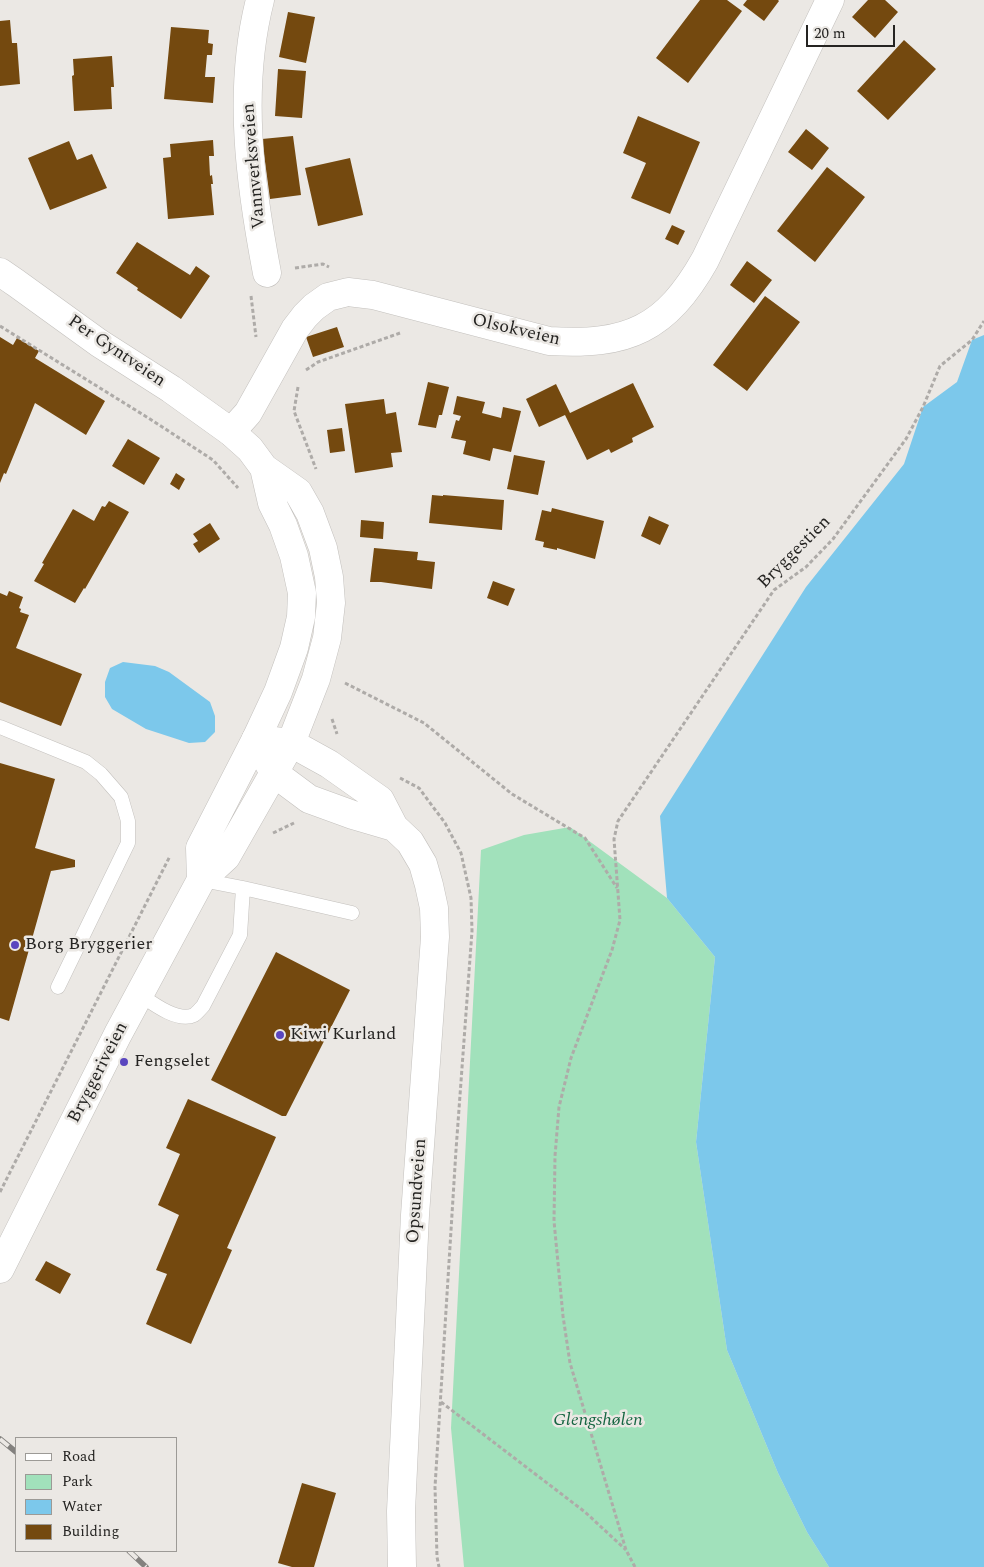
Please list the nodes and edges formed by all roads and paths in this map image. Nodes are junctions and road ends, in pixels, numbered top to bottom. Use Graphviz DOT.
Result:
graph roads {
  1 [pos="260,0"];
  2 [pos="830,0"];
  3 [pos="266,269"];
  4 [pos="0,272"];
  5 [pos="984,321"];
  6 [pos="0,326"];
  7 [pos="400,333"];
  8 [pos="257,346"];
  9 [pos="302,377"];
  10 [pos="298,383"];
  11 [pos="231,432"];
  12 [pos="264,468"];
  13 [pos="318,475"];
  14 [pos="239,489"];
  15 [pos="344,683"];
  16 [pos="0,727"];
  17 [pos="256,739"];
  18 [pos="291,743"];
  19 [pos="274,773"];
  20 [pos="296,822"];
  21 [pos="394,827"];
  22 [pos="272,834"];
  23 [pos="171,854"];
  24 [pos="201,880"];
  25 [pos="243,888"];
  26 [pos="618,888"];
  27 [pos="352,913"];
  28 [pos="58,987"];
  29 [pos="139,994"];
  30 [pos="0,1192"];
  31 [pos="0,1269"];
  32 [pos="441,1402"];
  33 [pos="626,1550"];
  34 [pos="402,1567"];
  35 [pos="635,1567"];
  1 -- 3 [label="street, Vannverksveien"];
  2 -- 11 [label="street, Olsokveien"];
  3 -- 8 [label="path"];
  4 -- 11 [label="street, Per Gyntveien"];
  5 -- 26 [label="path, Bryggestien"];
  6 -- 14 [label="path"];
  7 -- 9 [label="path"];
  10 -- 13 [label="path"];
  11 -- 12 [label="street"];
  12 -- 17 [label="street"];
  12 -- 18 [label="street"];
  15 -- 26 [label="path"];
  16 -- 28 [label="lane"];
  17 -- 18 [label="street, Opsundveien"];
  17 -- 19 [label="street, Opsundveien"];
  17 -- 24 [label="street"];
  18 -- 19 [label="street"];
  18 -- 21 [label="street, Opsundveien"];
  19 -- 21 [label="street, Opsundveien"];
  19 -- 24 [label="street, Bryggeriveien"];
  20 -- 22 [label="path"];
  21 -- 34 [label="street, Opsundveien"];
  23 -- 30 [label="path"];
  24 -- 25 [label="lane"];
  24 -- 29 [label="street, Bryggeriveien"];
  25 -- 27 [label="lane"];
  25 -- 29 [label="lane"];
  26 -- 33 [label="path, Bryggestien"];
  29 -- 31 [label="street, Bryggeriveien"];
  32 -- 33 [label="path"];
  33 -- 35 [label="path"];
}
